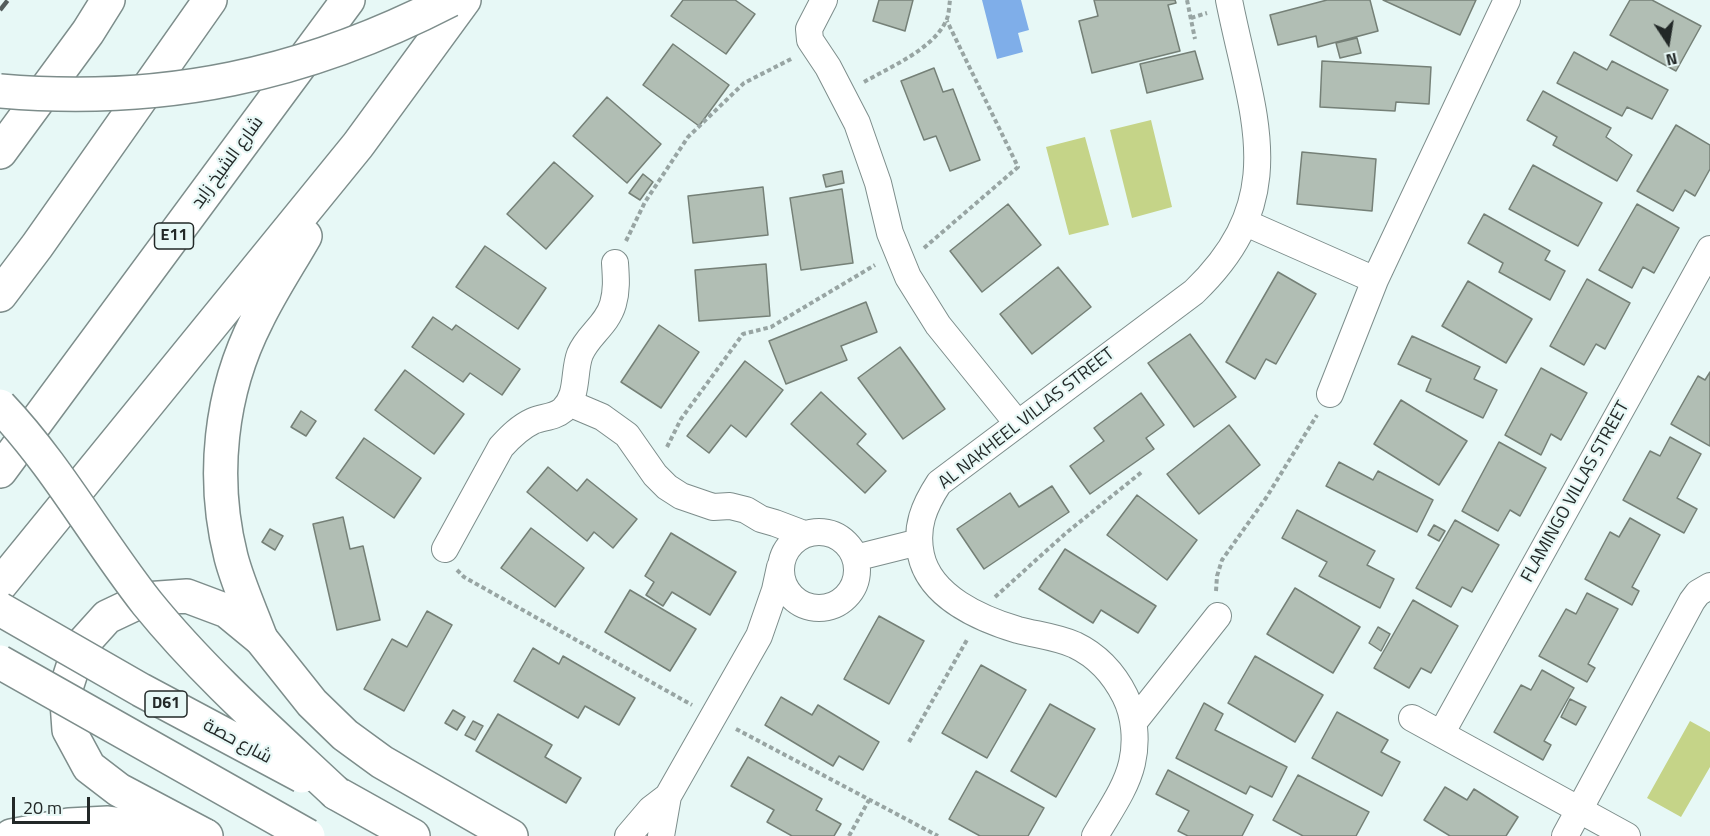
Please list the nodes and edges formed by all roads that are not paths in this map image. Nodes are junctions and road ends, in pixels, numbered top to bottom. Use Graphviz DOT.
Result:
graph roads {
  1 [pos="108,0"];
  2 [pos="210,0"];
  3 [pos="348,0"];
  4 [pos="450,0"];
  5 [pos="464,0"];
  6 [pos="824,0"];
  7 [pos="1229,0"];
  8 [pos="1507,0"];
  9 [pos="0,91"];
  10 [pos="358,145"];
  11 [pos="0,152"];
  12 [pos="1246,223"];
  13 [pos="1710,249"];
  14 [pos="615,263"];
  15 [pos="1375,280"];
  16 [pos="0,295"];
  17 [pos="1330,394"];
  18 [pos="569,403"];
  19 [pos="0,406"];
  20 [pos="1018,424"];
  21 [pos="0,471"];
  22 [pos="761,519"];
  23 [pos="804,534"];
  24 [pos="918,542"];
  25 [pos="445,549"];
  26 [pos="855,558"];
  27 [pos="781,562"];
  28 [pos="0,585"];
  29 [pos="1710,586"];
  30 [pos="0,609"];
  31 [pos="814,609"];
  32 [pos="1218,616"];
  33 [pos="759,636"];
  34 [pos="261,639"];
  35 [pos="0,662"];
  36 [pos="1412,718"];
  37 [pos="1134,722"];
  38 [pos="1441,734"];
  39 [pos="336,793"];
  40 [pos="668,796"];
  41 [pos="1581,810"];
  42 [pos="11,836"];
  43 [pos="206,836"];
  44 [pos="308,836"];
  45 [pos="413,836"];
  46 [pos="511,836"];
  47 [pos="628,836"];
  48 [pos="661,836"];
  49 [pos="1095,836"];
  50 [pos="1565,836"];
  51 [pos="1627,836"];
  1 -- 11 [label="main road"];
  2 -- 16 [label="main road"];
  3 -- 21 [label="main road, شارع الشيخ زايد / E11"];
  4 -- 9 [label="main road, bridge"];
  5 -- 10 [label="main road"];
  6 -- 20 [label="street"];
  7 -- 12 [label="street, AL NAKHEEL VILLAS STREET"];
  8 -- 15 [label="street"];
  10 -- 28 [label="main road"];
  10 -- 34 [label="main road"];
  12 -- 15 [label="street"];
  12 -- 20 [label="street, AL NAKHEEL VILLAS STREET"];
  13 -- 38 [label="street, FLAMINGO VILLAS STREET"];
  14 -- 18 [label="street"];
  15 -- 17 [label="street"];
  18 -- 22 [label="street"];
  18 -- 25 [label="street"];
  19 -- 39 [label="main road, bridge"];
  20 -- 24 [label="street, AL NAKHEEL VILLAS STREET"];
  22 -- 23 [label="street"];
  22 -- 27 [label="street"];
  23 -- 26 [label="street"];
  23 -- 27 [label="street"];
  24 -- 26 [label="street"];
  24 -- 37 [label="street, AL NAKHEEL VILLAS STREET"];
  26 -- 31 [label="street"];
  27 -- 31 [label="street"];
  27 -- 33 [label="street"];
  29 -- 41 [label="street"];
  30 -- 39 [label="main road, شارع حصة / D61, bridge"];
  31 -- 33 [label="street"];
  32 -- 37 [label="street"];
  33 -- 40 [label="street"];
  34 -- 43 [label="main road"];
  34 -- 46 [label="main road"];
  35 -- 44 [label="main road, D61, bridge"];
  36 -- 38 [label="street"];
  37 -- 49 [label="street, AL NAKHEEL VILLAS STREET"];
  38 -- 41 [label="street"];
  39 -- 45 [label="main road, شارع حصة / D61"];
  40 -- 47 [label="street"];
  40 -- 48 [label="street"];
  41 -- 50 [label="street"];
  41 -- 51 [label="street"];
  42 -- 43 [label="main road"];
}
